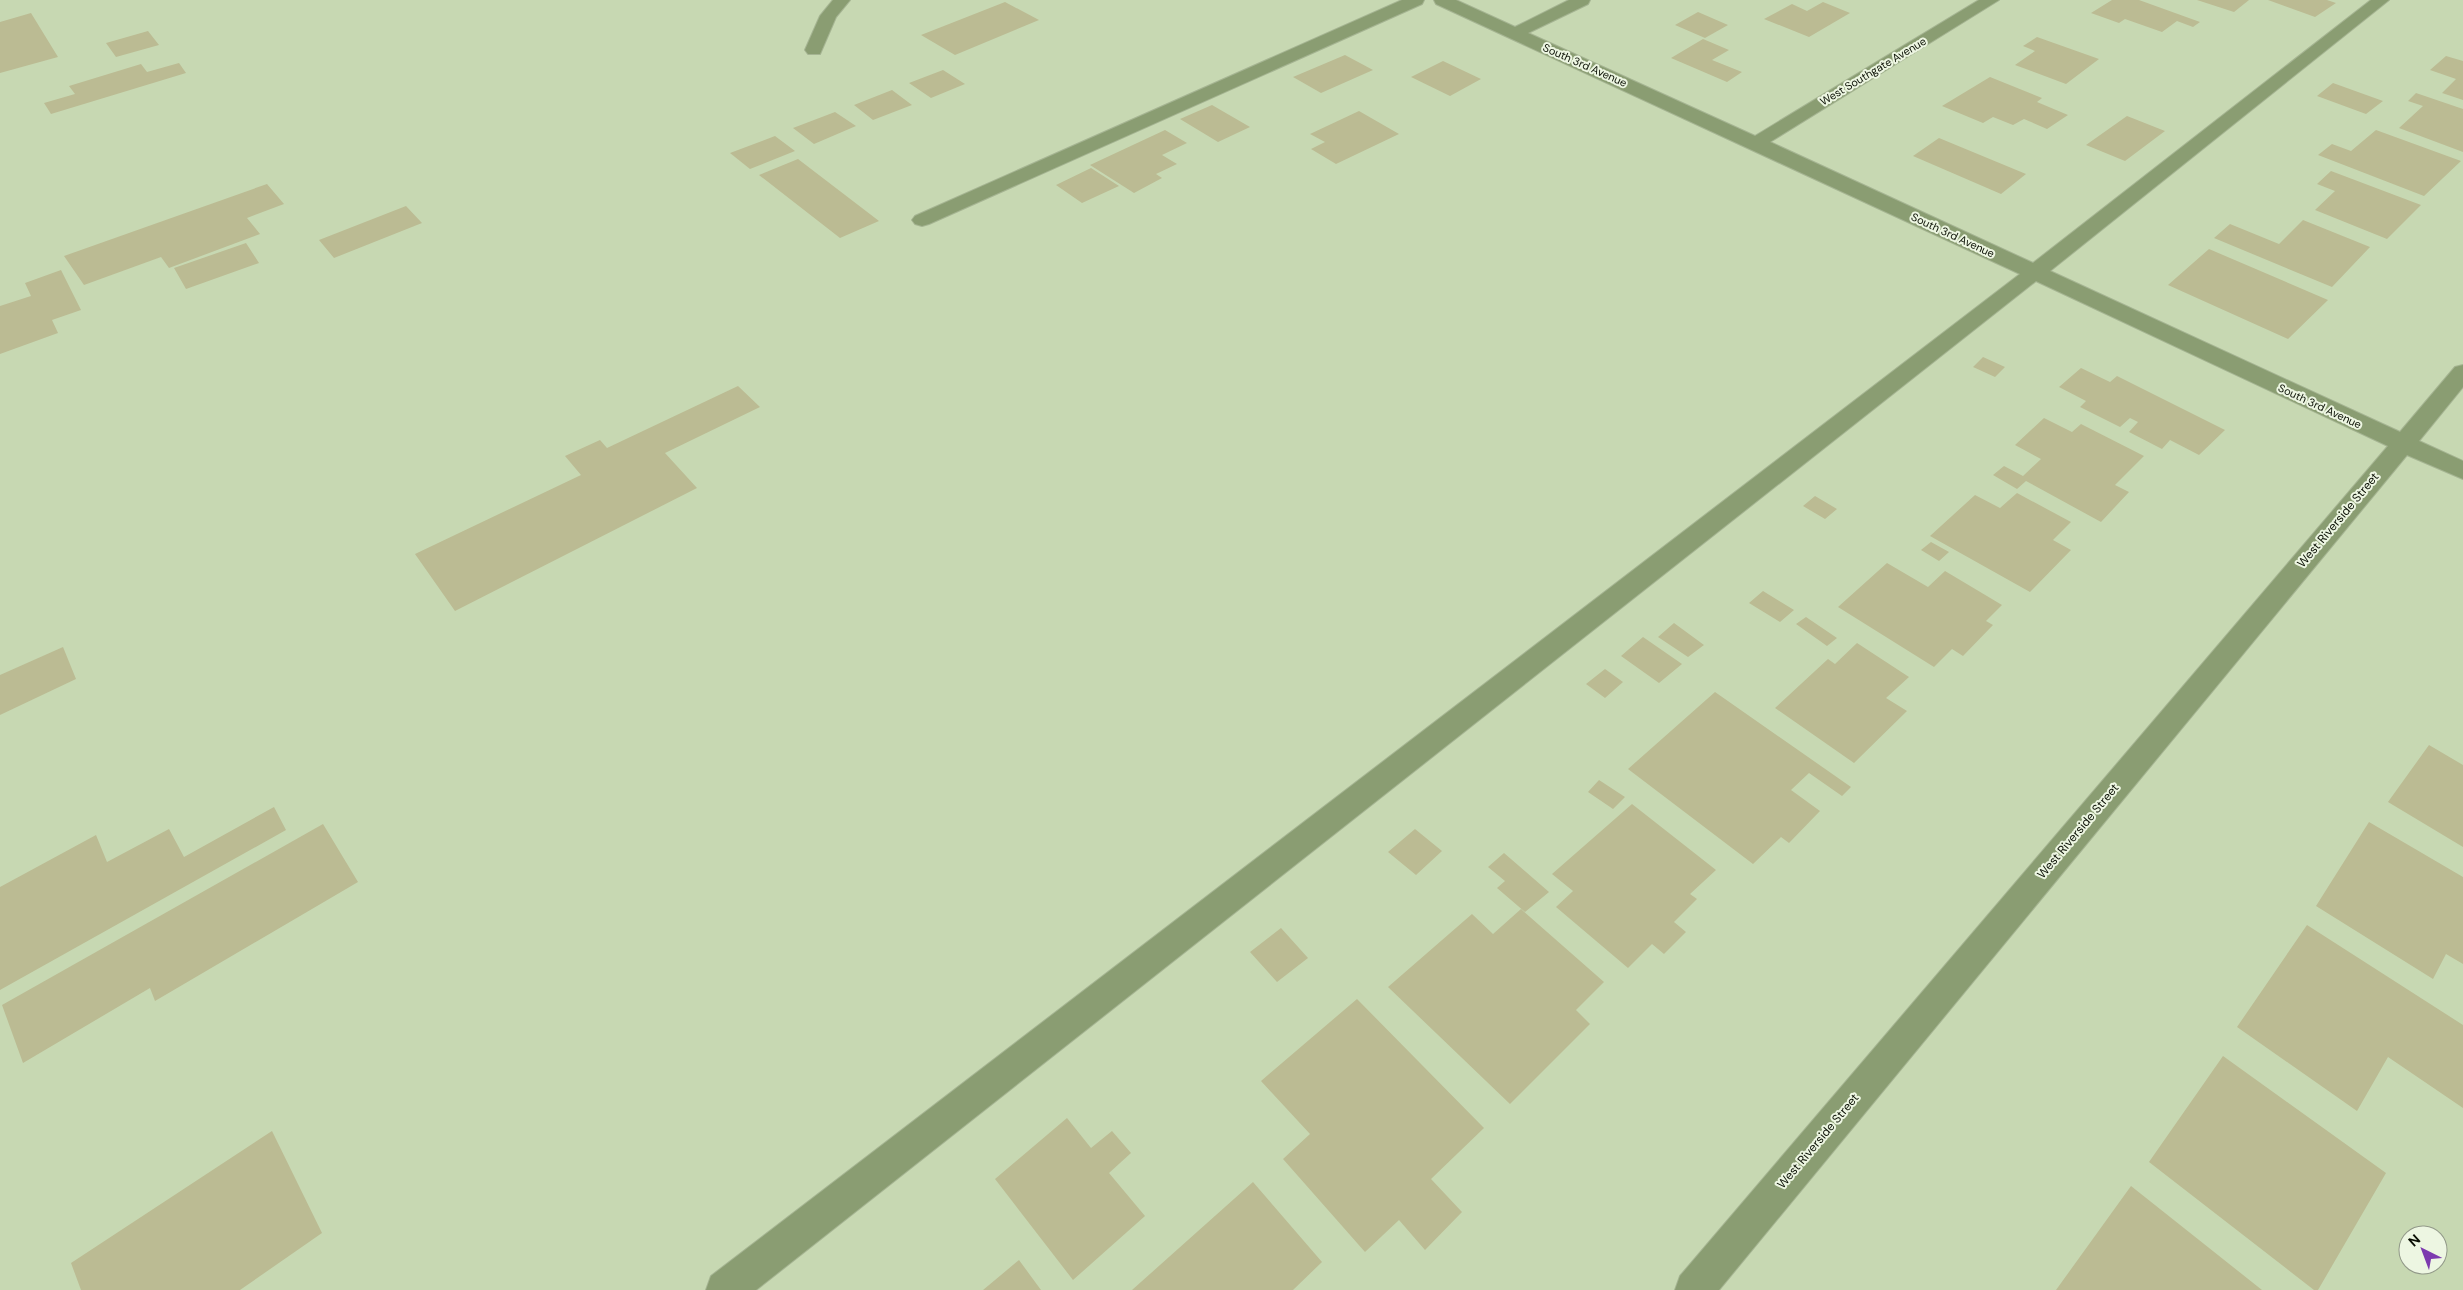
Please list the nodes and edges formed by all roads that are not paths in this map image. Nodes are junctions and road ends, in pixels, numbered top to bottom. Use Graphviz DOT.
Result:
graph roads {
  1 [pos="842,0"];
  2 [pos="1416,0"];
  3 [pos="1442,0"];
  4 [pos="1582,0"];
  5 [pos="1991,0"];
  6 [pos="2382,0"];
  7 [pos="1515,33"];
  8 [pos="814,50"];
  9 [pos="1756,143"];
  10 [pos="922,220"];
  11 [pos="2035,272"];
  12 [pos="2463,372"];
  13 [pos="2402,444"];
  14 [pos="2463,471"];
  15 [pos="725,1290"];
  16 [pos="1694,1290"];
  1 -- 8 [label="street"];
  2 -- 10 [label="street"];
  3 -- 7 [label="street, South 3rd Avenue"];
  4 -- 7 [label="street"];
  5 -- 9 [label="street, West Southgate Avenue"];
  6 -- 11 [label="street"];
  7 -- 9 [label="street, South 3rd Avenue"];
  9 -- 11 [label="street, South 3rd Avenue"];
  11 -- 13 [label="street, South 3rd Avenue"];
  11 -- 15 [label="street"];
  12 -- 13 [label="street, West Riverside Street"];
  13 -- 14 [label="street, South 3rd Avenue"];
  13 -- 16 [label="street, West Riverside Street"];
}
